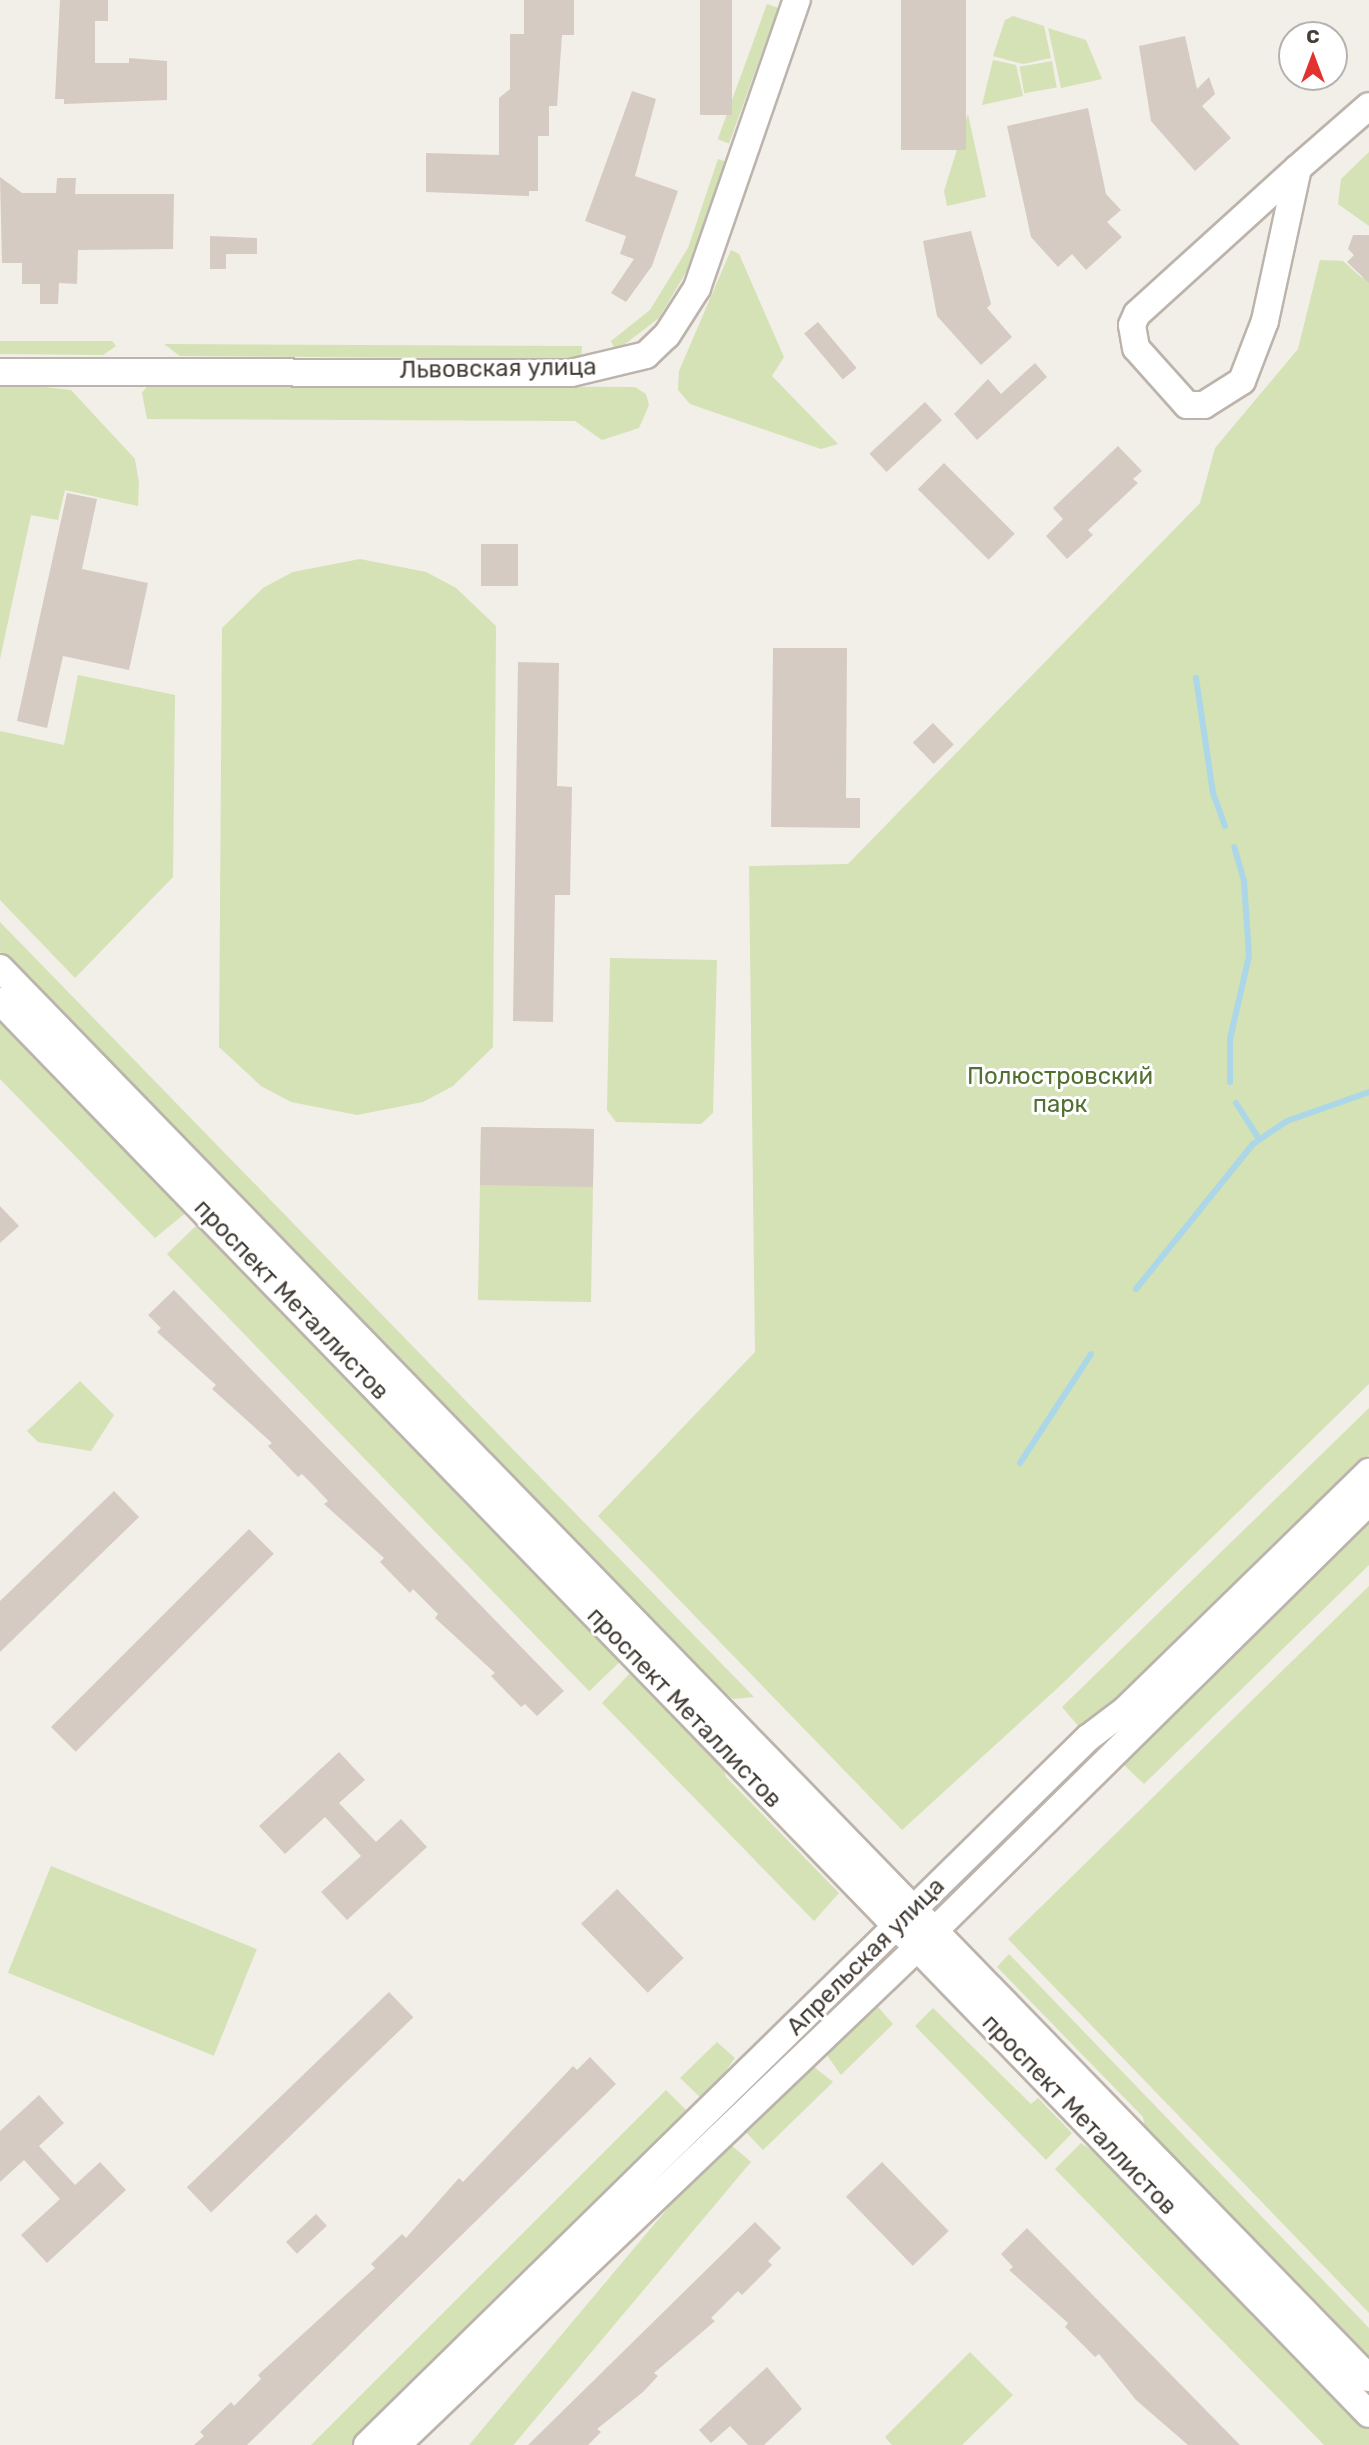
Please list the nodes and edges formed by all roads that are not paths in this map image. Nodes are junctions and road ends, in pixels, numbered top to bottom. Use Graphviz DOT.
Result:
graph roads {
  1 [pos="797,0"];
  2 [pos="1369,106"];
  3 [pos="1298,168"];
  4 [pos="0,372"];
  5 [pos="0,968"];
  6 [pos="0,1001"];
  7 [pos="1369,1472"];
  8 [pos="1369,1502"];
  9 [pos="915,1908"];
  10 [pos="895,1927"];
  11 [pos="936,1929"];
  12 [pos="916,1949"];
  13 [pos="1369,2378"];
  14 [pos="1369,2414"];
  15 [pos="367,2445"];
  16 [pos="397,2445"];
  1 -- 4 [label="street, Львовская улица"];
  2 -- 3 [label="street"];
  3 -- 3 [label="street"];
  5 -- 9 [label="street, проспект Металлистов"];
  6 -- 10 [label="street, проспект Металлистов"];
  7 -- 9 [label="street, Апрельская улица"];
  8 -- 11 [label="street, Апрельская улица"];
  9 -- 10 [label="street, Апрельская улица"];
  9 -- 11 [label="street, проспект Металлистов"];
  10 -- 12 [label="street, проспект Металлистов"];
  10 -- 15 [label="street, Апрельская улица"];
  11 -- 12 [label="street, Апрельская улица"];
  11 -- 13 [label="street, проспект Металлистов"];
  12 -- 14 [label="street, проспект Металлистов"];
  12 -- 16 [label="street, Апрельская улица"];
}
